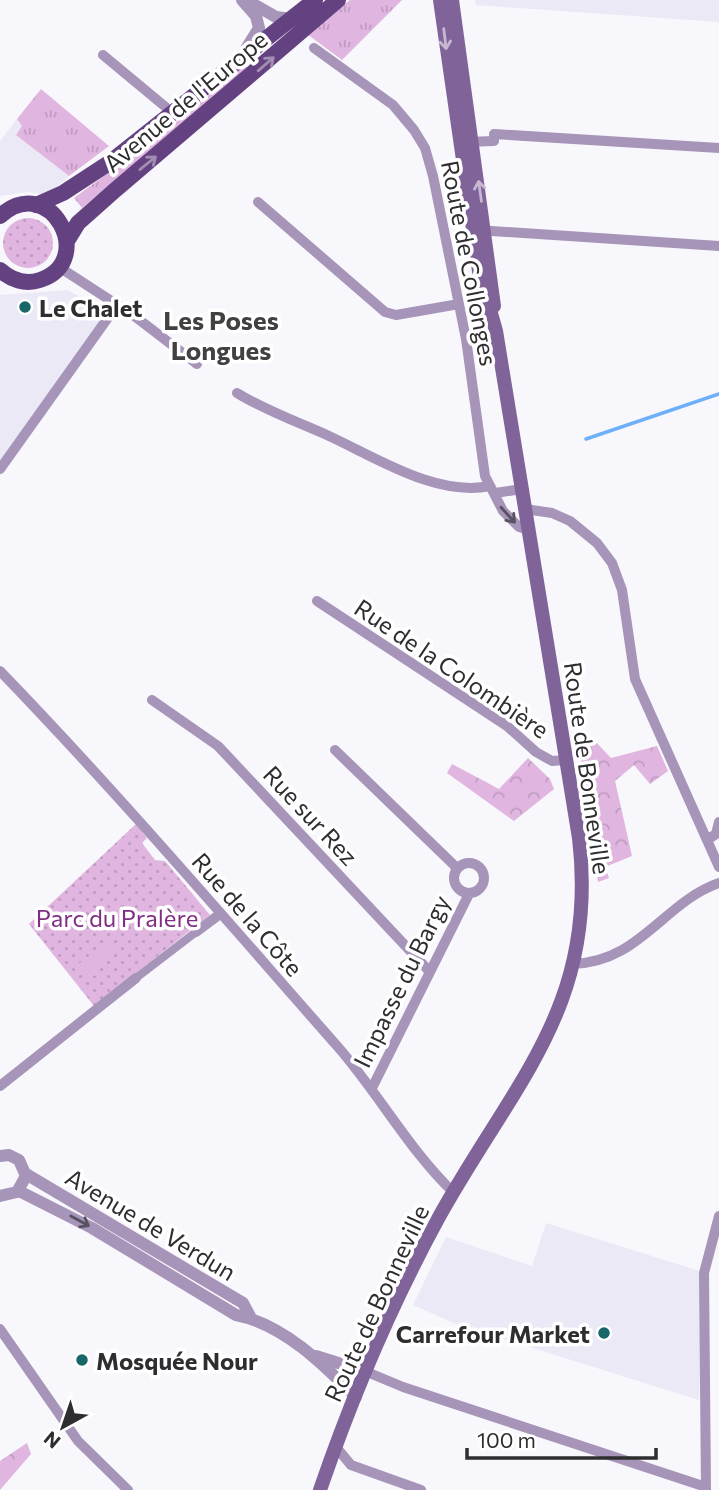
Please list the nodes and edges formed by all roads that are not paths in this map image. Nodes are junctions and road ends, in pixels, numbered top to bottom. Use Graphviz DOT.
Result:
graph roads {
  1 [pos="242,0"];
  2 [pos="247,0"];
  3 [pos="315,0"];
  4 [pos="338,0"];
  5 [pos="440,0"];
  6 [pos="452,0"];
  7 [pos="292,19"];
  8 [pos="314,48"];
  9 [pos="103,55"];
  10 [pos="233,64"];
  11 [pos="174,114"];
  12 [pos="466,142"];
  13 [pos="719,148"];
  14 [pos="258,202"];
  15 [pos="36,205"];
  16 [pos="4,209"];
  17 [pos="479,230"];
  18 [pos="67,240"];
  19 [pos="719,246"];
  20 [pos="59,267"];
  21 [pos="0,270"];
  22 [pos="19,280"];
  23 [pos="0,287"];
  24 [pos="459,304"];
  25 [pos="117,305"];
  26 [pos="197,364"];
  27 [pos="237,393"];
  28 [pos="0,469"];
  29 [pos="493,489"];
  30 [pos="522,489"];
  31 [pos="525,509"];
  32 [pos="529,530"];
  33 [pos="317,601"];
  34 [pos="0,671"];
  35 [pos="152,700"];
  36 [pos="335,751"];
  37 [pos="566,761"];
  38 [pos="719,822"];
  39 [pos="707,840"];
  40 [pos="719,867"];
  41 [pos="457,868"];
  42 [pos="719,883"];
  43 [pos="469,894"];
  44 [pos="220,914"];
  45 [pos="196,932"];
  46 [pos="572,964"];
  47 [pos="430,972"];
  48 [pos="136,978"];
  49 [pos="0,1086"];
  50 [pos="372,1088"];
  51 [pos="2,1152"];
  52 [pos="26,1174"];
  53 [pos="19,1191"];
  54 [pos="454,1193"];
  55 [pos="0,1196"];
  56 [pos="719,1216"];
  57 [pos="250,1316"];
  58 [pos="0,1329"];
  59 [pos="313,1355"];
  60 [pos="367,1372"];
  61 [pos="356,1397"];
  62 [pos="336,1447"];
  63 [pos="123,1488"];
  64 [pos="706,1488"];
  65 [pos="320,1490"];
  66 [pos="421,1490"];
  1 -- 10 [label="street"];
  2 -- 7 [label="street"];
  3 -- 7 [label="main road, Avenue de l'Europe"];
  18 -- 4 [label="main road, Avenue de l'Europe, one-way"];
  5 -- 12 [label="main road, Route de Bonneville, one-way"];
  6 -- 12 [label="main road, Route de Bonneville"];
  7 -- 10 [label="main road, Avenue de l'Europe"];
  8 -- 24 [label="street, Route de Collonges"];
  9 -- 11 [label="street"];
  10 -- 11 [label="main road, Avenue de l'Europe"];
  11 -- 15 [label="main road, Avenue de l'Europe"];
  12 -- 13 [label="street"];
  12 -- 17 [label="main road, Route de Bonneville"];
  14 -- 24 [label="street"];
  15 -- 16 [label="main road"];
  15 -- 18 [label="main road"];
  17 -- 19 [label="street"];
  17 -- 30 [label="main road, Route de Bonneville"];
  18 -- 20 [label="main road"];
  20 -- 22 [label="main road"];
  20 -- 25 [label="street"];
  21 -- 22 [label="main road"];
  22 -- 23 [label="main road"];
  24 -- 29 [label="street, Route de Collonges"];
  25 -- 26 [label="street"];
  25 -- 28 [label="street"];
  27 -- 29 [label="street"];
  29 -- 30 [label="street"];
  29 -- 32 [label="street, Route de Collonges, one-way"];
  30 -- 31 [label="main road, Route de Bonneville"];
  31 -- 32 [label="main road, Route de Bonneville"];
  31 -- 39 [label="street"];
  32 -- 37 [label="main road, Route de Bonneville"];
  33 -- 37 [label="street, Rue de la Colombière"];
  34 -- 44 [label="street, Rue de la Côte"];
  35 -- 47 [label="street, Rue sur Rez"];
  36 -- 41 [label="street"];
  37 -- 46 [label="main road, Route de Bonneville"];
  38 -- 39 [label="street"];
  39 -- 40 [label="street"];
  41 -- 43 [label="street"];
  41 -- 43 [label="street"];
  42 -- 46 [label="street"];
  43 -- 47 [label="street, Impasse du Bargy"];
  44 -- 45 [label="street"];
  44 -- 50 [label="street, Rue de la Côte"];
  45 -- 48 [label="street"];
  46 -- 54 [label="main road, Route de Bonneville"];
  47 -- 50 [label="street, Impasse du Bargy"];
  48 -- 49 [label="street"];
  50 -- 54 [label="street, Rue de la Côte"];
  51 -- 52 [label="street, Avenue de Verdun"];
  52 -- 53 [label="street"];
  52 -- 57 [label="street, Avenue de Verdun"];
  53 -- 55 [label="street"];
  53 -- 57 [label="street, Avenue de Verdun, one-way"];
  54 -- 60 [label="main road, Route de Bonneville"];
  56 -- 64 [label="street"];
  57 -- 59 [label="street, Avenue de Verdun"];
  58 -- 63 [label="street"];
  59 -- 60 [label="street, Avenue de Verdun"];
  59 -- 61 [label="street, Avenue de Verdun"];
  60 -- 61 [label="main road, Route de Bonneville"];
  60 -- 64 [label="street"];
  61 -- 62 [label="main road, Route de Bonneville"];
  62 -- 65 [label="main road, Route de Bonneville"];
  62 -- 66 [label="street"];
}
